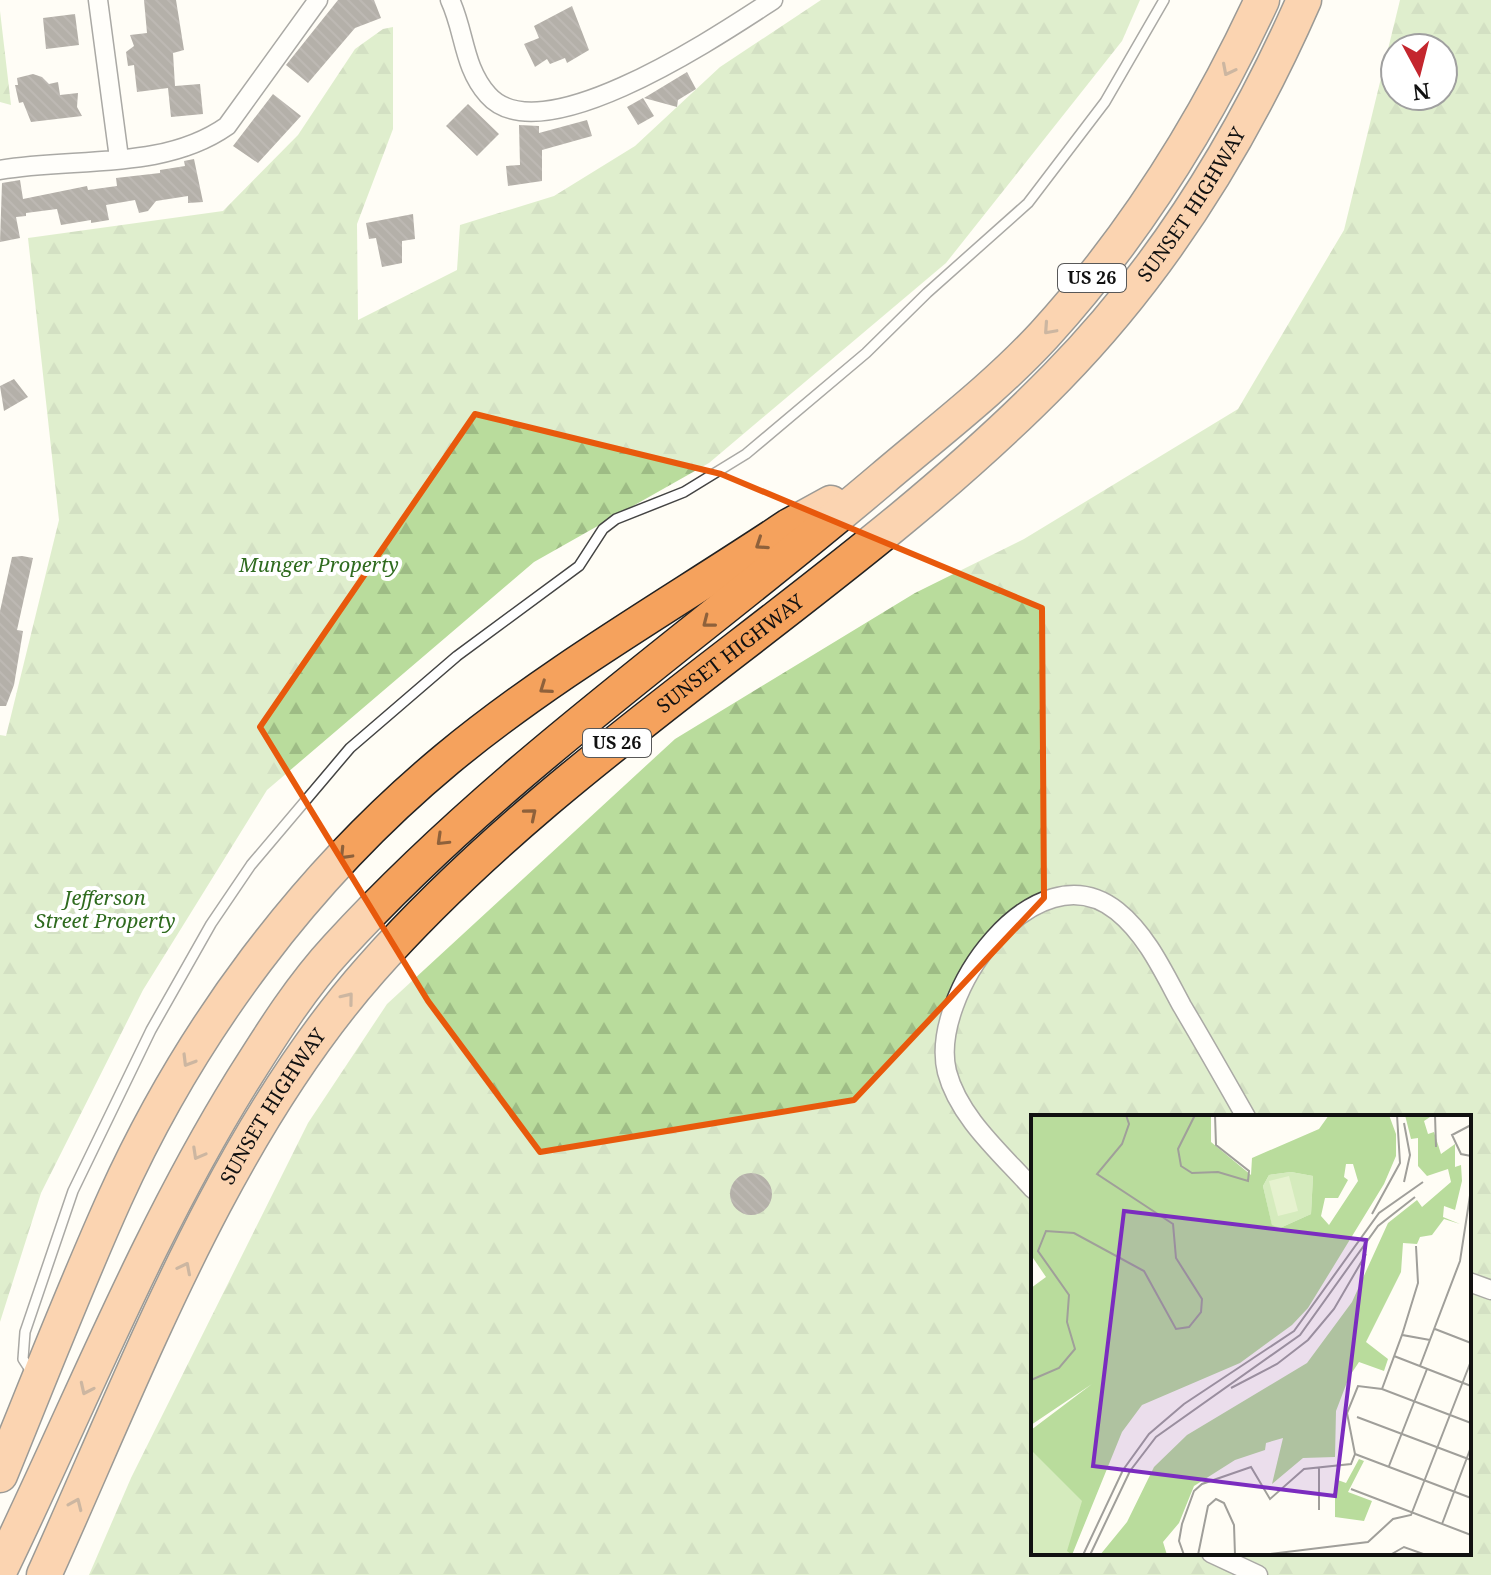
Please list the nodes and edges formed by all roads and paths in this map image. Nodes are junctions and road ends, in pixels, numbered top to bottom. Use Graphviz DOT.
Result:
graph roads {
  1 [pos="98,0"];
  2 [pos="318,0"];
  3 [pos="450,0"];
  4 [pos="773,0"];
  5 [pos="1164,0"];
  6 [pos="1262,0"];
  7 [pos="1304,0"];
  8 [pos="119,158"];
  9 [pos="0,170"];
  10 [pos="855,502"];
  11 [pos="1245,1115"];
  12 [pos="1031,1187"];
  13 [pos="1471,1283"];
  14 [pos="1491,1290"];
  15 [pos="39,1380"];
  16 [pos="0,1475"];
  17 [pos="1215,1555"];
  18 [pos="0,1570"];
  19 [pos="44,1575"];
  20 [pos="1258,1575"];
  1 -- 8 [label="street"];
  2 -- 8 [label="street"];
  3 -- 4 [label="street"];
  5 -- 15 [label="lane"];
  6 -- 10 [label="highway, SUNSET HIGHWAY / US 26, one-way"];
  19 -- 7 [label="highway, SUNSET HIGHWAY / US 26, one-way"];
  8 -- 9 [label="street"];
  10 -- 15 [label="highway, one-way"];
  10 -- 18 [label="highway, SUNSET HIGHWAY / US 26, one-way"];
  11 -- 12 [label="street"];
  13 -- 14 [label="street"];
  15 -- 16 [label="highway"];
  17 -- 20 [label="street"];
}
